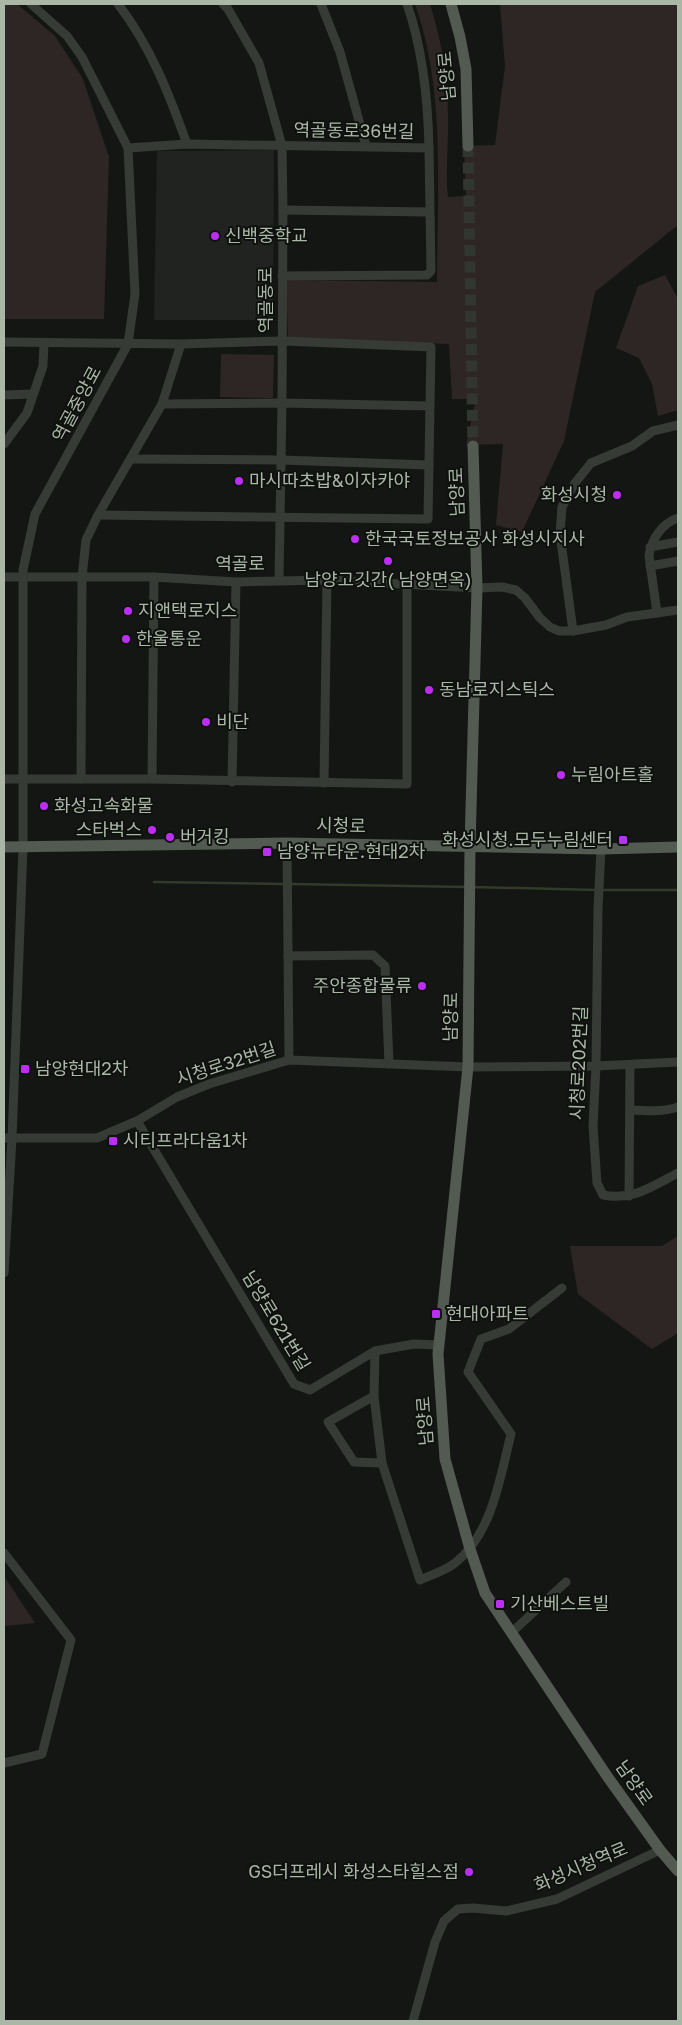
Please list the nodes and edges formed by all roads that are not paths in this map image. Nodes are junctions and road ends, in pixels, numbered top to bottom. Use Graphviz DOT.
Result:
graph roads {
  1 [pos="31,4"];
  2 [pos="118,4"];
  3 [pos="321,4"];
  4 [pos="407,4"];
  5 [pos="451,4"];
  6 [pos="228,5"];
  7 [pos="186,144"];
  8 [pos="282,146"];
  9 [pos="366,146"];
  10 [pos="468,146"];
  11 [pos="128,148"];
  12 [pos="429,148"];
  13 [pos="284,210"];
  14 [pos="429,212"];
  15 [pos="282,276"];
  16 [pos="283,341"];
  17 [pos="4,342"];
  18 [pos="44,343"];
  19 [pos="128,344"];
  20 [pos="181,344"];
  21 [pos="33,394"];
  22 [pos="4,395"];
  23 [pos="282,403"];
  24 [pos="162,404"];
  25 [pos="430,406"];
  26 [pos="678,425"];
  27 [pos="4,444"];
  28 [pos="473,446"];
  29 [pos="131,459"];
  30 [pos="281,460"];
  31 [pos="429,464"];
  32 [pos="98,515"];
  33 [pos="280,517"];
  34 [pos="678,518"];
  35 [pos="678,542"];
  36 [pos="650,547"];
  37 [pos="678,561"];
  38 [pos="650,566"];
  39 [pos="4,577"];
  40 [pos="23,577"];
  41 [pos="82,577"];
  42 [pos="154,577"];
  43 [pos="279,580"];
  44 [pos="327,580"];
  45 [pos="236,582"];
  46 [pos="407,583"];
  47 [pos="477,588"];
  48 [pos="678,610"];
  49 [pos="657,613"];
  50 [pos="573,631"];
  51 [pos="4,779"];
  52 [pos="81,779"];
  53 [pos="152,779"];
  54 [pos="23,780"];
  55 [pos="232,782"];
  56 [pos="324,783"];
  57 [pos="287,843"];
  58 [pos="470,846"];
  59 [pos="4,847"];
  60 [pos="23,847"];
  61 [pos="678,847"];
  62 [pos="601,849"];
  63 [pos="288,956"];
  64 [pos="289,1060"];
  65 [pos="678,1062"];
  66 [pos="389,1064"];
  67 [pos="630,1065"];
  68 [pos="596,1066"];
  69 [pos="468,1067"];
  70 [pos="678,1107"];
  71 [pos="631,1110"];
  72 [pos="137,1121"];
  73 [pos="8,1139"];
  74 [pos="678,1173"];
  75 [pos="629,1196"];
  76 [pos="4,1273"];
  77 [pos="562,1288"];
  78 [pos="439,1345"];
  79 [pos="375,1351"];
  80 [pos="374,1396"];
  81 [pos="382,1463"];
  82 [pos="470,1549"];
  83 [pos="4,1553"];
  84 [pos="566,1582"];
  85 [pos="510,1633"];
  86 [pos="4,1763"];
  87 [pos="660,1850"];
  88 [pos="678,1871"];
  89 [pos="413,2021"];
  1 -- 11 [label="street, 역골중앙로"];
  2 -- 7 [label="street"];
  3 -- 9 [label="street"];
  4 -- 12 [label="street, 역골동로36번길"];
  5 -- 10 [label="main road, 남양로"];
  6 -- 8 [label="street, 역골동로"];
  7 -- 8 [label="street, 역골동로36번길"];
  7 -- 11 [label="street, 역골동로36번길"];
  8 -- 9 [label="street, 역골동로36번길"];
  8 -- 13 [label="street, 역골동로"];
  9 -- 12 [label="street, 역골동로36번길"];
  11 -- 19 [label="street, 역골중앙로"];
  12 -- 14 [label="street"];
  13 -- 14 [label="street"];
  13 -- 15 [label="street, 역골동로"];
  14 -- 15 [label="street"];
  15 -- 16 [label="street, 역골동로"];
  16 -- 20 [label="street"];
  16 -- 23 [label="street, 역골동로"];
  16 -- 25 [label="street"];
  17 -- 18 [label="street"];
  18 -- 19 [label="street"];
  18 -- 21 [label="street"];
  19 -- 20 [label="street"];
  19 -- 40 [label="street, 역골중앙로"];
  20 -- 24 [label="street"];
  21 -- 22 [label="street"];
  21 -- 27 [label="street"];
  23 -- 24 [label="street"];
  23 -- 25 [label="street"];
  23 -- 30 [label="street, 역골동로"];
  24 -- 29 [label="street"];
  25 -- 31 [label="street"];
  26 -- 50 [label="street"];
  28 -- 47 [label="main road, 남양로"];
  29 -- 30 [label="street"];
  29 -- 32 [label="street"];
  30 -- 31 [label="street"];
  30 -- 33 [label="street, 역골동로"];
  31 -- 33 [label="street"];
  32 -- 33 [label="street"];
  32 -- 41 [label="street"];
  33 -- 43 [label="street, 역골동로"];
  34 -- 36 [label="street"];
  35 -- 36 [label="street"];
  36 -- 38 [label="street"];
  37 -- 38 [label="street"];
  38 -- 49 [label="street"];
  39 -- 40 [label="street, 역골로"];
  40 -- 41 [label="street, 역골로"];
  40 -- 54 [label="street, 역골중앙로"];
  41 -- 42 [label="street, 역골로"];
  41 -- 52 [label="street"];
  42 -- 45 [label="street, 역골로"];
  42 -- 53 [label="street"];
  43 -- 44 [label="street, 역골로"];
  43 -- 45 [label="street, 역골로"];
  44 -- 46 [label="street, 역골로"];
  44 -- 56 [label="street"];
  45 -- 55 [label="street"];
  46 -- 47 [label="street, 역골로"];
  46 -- 56 [label="street"];
  47 -- 50 [label="street, 역골로"];
  47 -- 58 [label="main road, 남양로"];
  48 -- 49 [label="street"];
  49 -- 50 [label="street"];
  51 -- 54 [label="street"];
  52 -- 53 [label="street"];
  52 -- 54 [label="street"];
  53 -- 55 [label="street"];
  54 -- 60 [label="street, 역골중앙로"];
  55 -- 56 [label="street"];
  57 -- 58 [label="main road, 시청로"];
  57 -- 60 [label="main road, 시청로"];
  57 -- 63 [label="street"];
  58 -- 62 [label="main road, 시청로"];
  58 -- 69 [label="main road, 남양로"];
  59 -- 60 [label="main road, 시청로"];
  60 -- 73 [label="street, 역골중앙로"];
  61 -- 62 [label="main road, 시청로"];
  62 -- 68 [label="street, 시청로202번길"];
  63 -- 64 [label="street"];
  63 -- 66 [label="street"];
  64 -- 66 [label="street, 시청로32번길"];
  64 -- 72 [label="street, 시청로32번길"];
  65 -- 67 [label="street, 시청로32번길"];
  66 -- 69 [label="street, 시청로32번길"];
  67 -- 68 [label="street, 시청로32번길"];
  67 -- 71 [label="street"];
  68 -- 69 [label="street, 시청로32번길"];
  68 -- 75 [label="street, 시청로202번길"];
  69 -- 78 [label="main road, 남양로"];
  70 -- 71 [label="street"];
  71 -- 75 [label="street"];
  72 -- 73 [label="street, 시청로32번길"];
  72 -- 79 [label="street, 남양로621번길"];
  73 -- 76 [label="street, 역골중앙로"];
  74 -- 75 [label="street, 시청로202번길"];
  77 -- 82 [label="street"];
  78 -- 79 [label="street"];
  78 -- 82 [label="main road, 남양로"];
  79 -- 80 [label="street"];
  80 -- 81 [label="street"];
  80 -- 81 [label="street"];
  81 -- 82 [label="street"];
  82 -- 85 [label="main road, 남양로"];
  83 -- 86 [label="street"];
  84 -- 85 [label="street"];
  85 -- 87 [label="main road, 남양로"];
  87 -- 88 [label="main road, 남양로"];
  87 -- 89 [label="street, 화성시청역로"];
}
